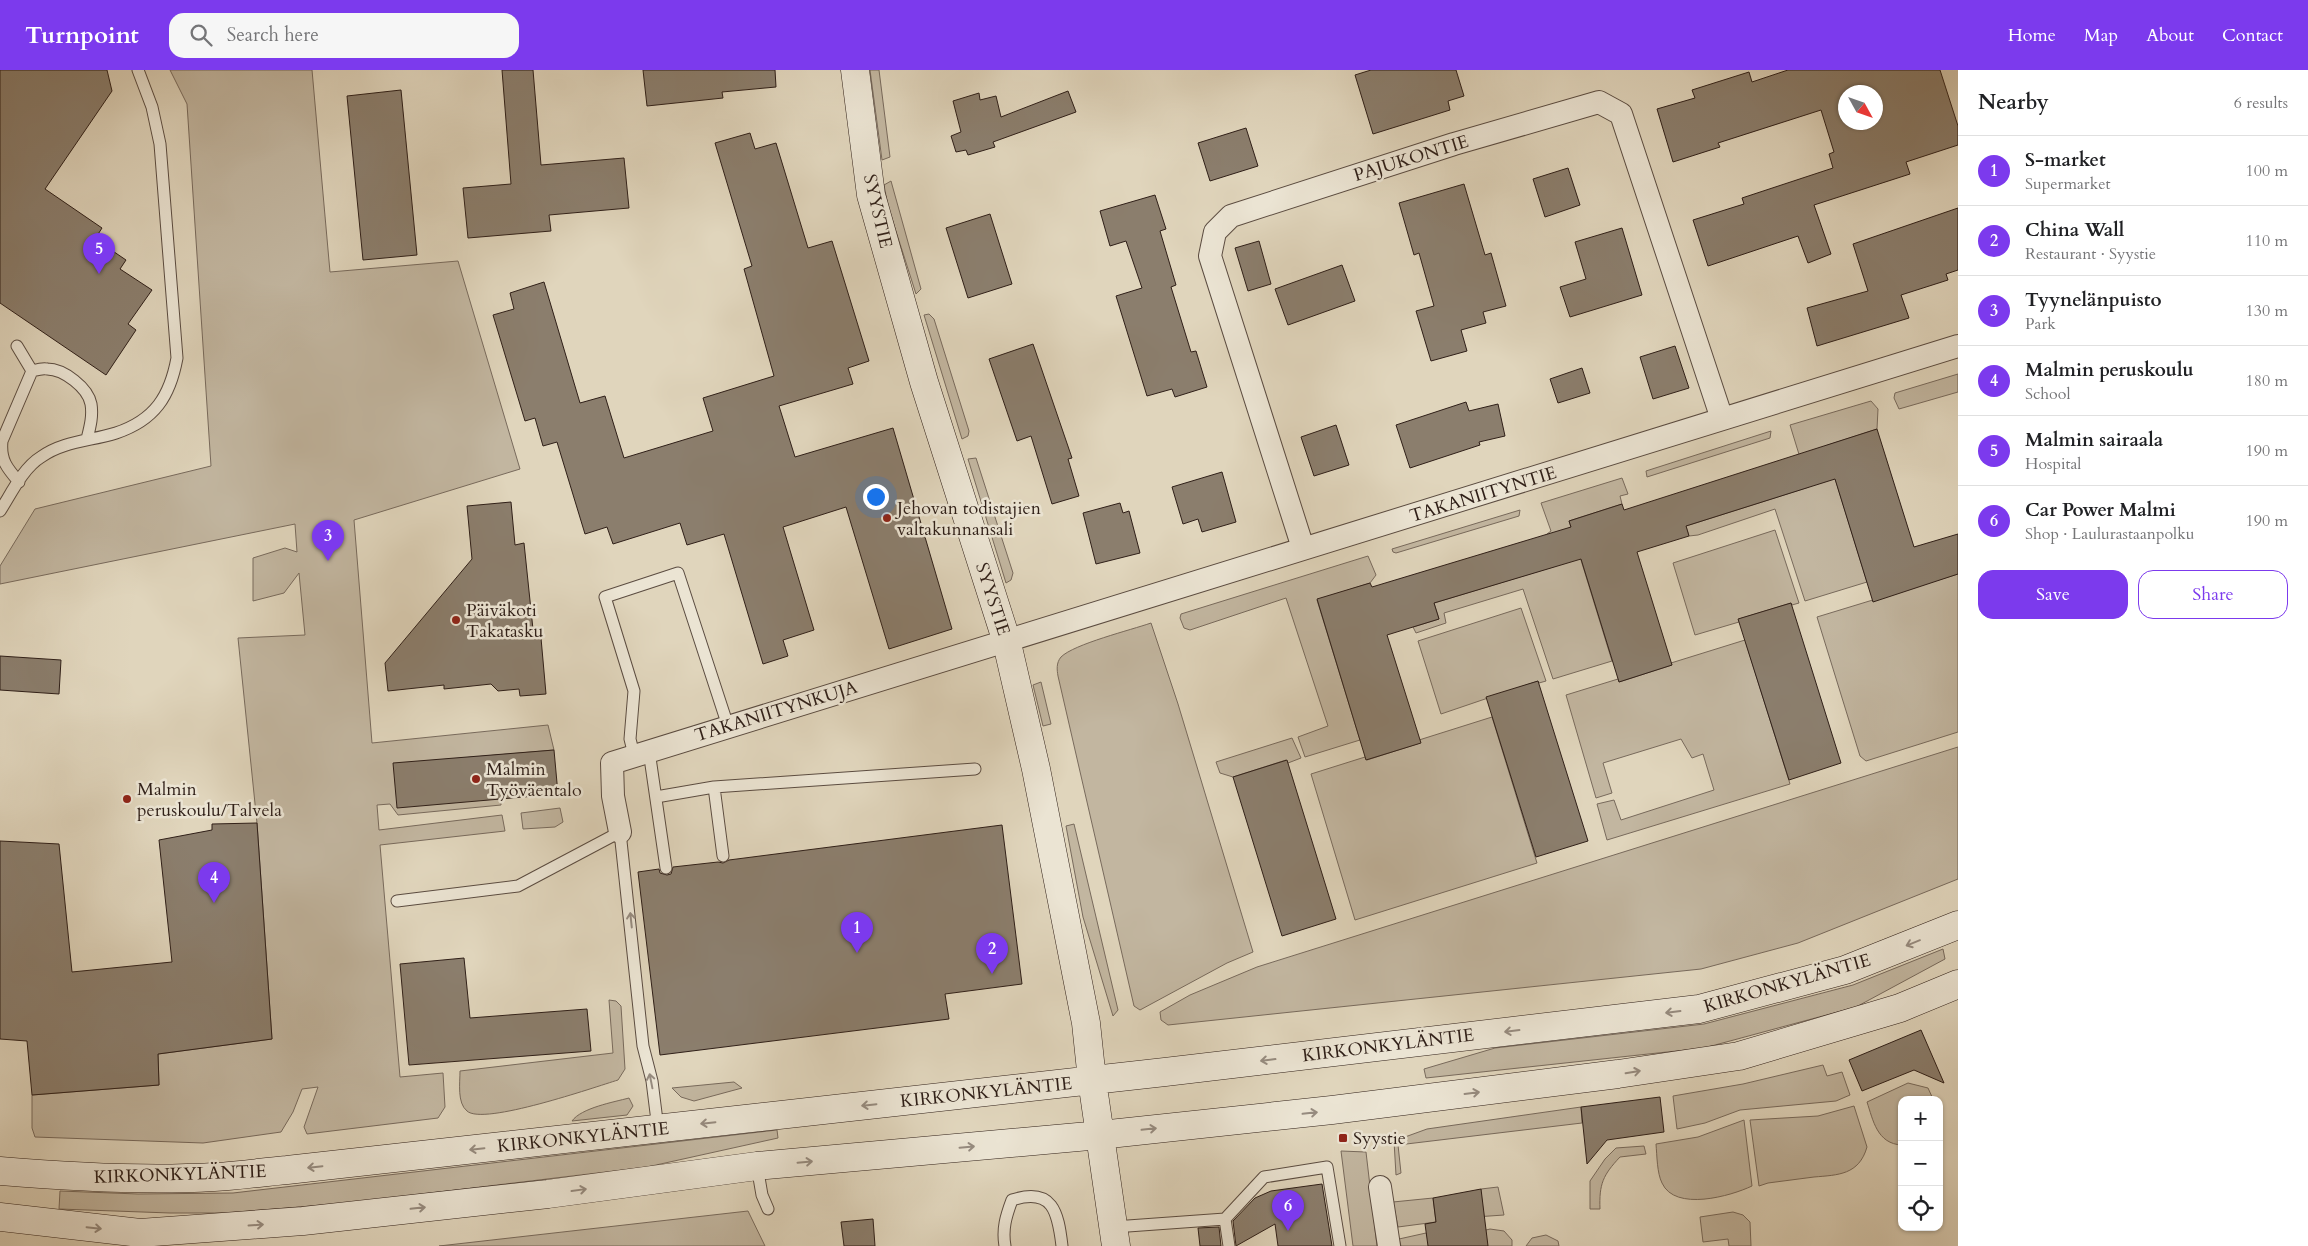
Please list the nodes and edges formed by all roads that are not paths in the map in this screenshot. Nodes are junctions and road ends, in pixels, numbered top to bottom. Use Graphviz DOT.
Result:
graph roads {
  1 [pos="138,70"];
  2 [pos="855,70"];
  3 [pos="17,346"];
  4 [pos="1958,346"];
  5 [pos="32,371"];
  6 [pos="1722,419"];
  7 [pos="87,439"];
  8 [pos="19,482"];
  9 [pos="0,511"];
  10 [pos="1303,548"];
  11 [pos="1006,639"];
  12 [pos="728,726"];
  13 [pos="641,753"];
  14 [pos="975,769"];
  15 [pos="714,787"];
  16 [pos="656,797"];
  17 [pos="620,832"];
  18 [pos="723,856"];
  19 [pos="666,868"];
  20 [pos="397,901"];
  21 [pos="1958,925"];
  22 [pos="1958,984"];
  23 [pos="1092,1080"];
  24 [pos="658,1129"];
  25 [pos="1100,1135"];
  26 [pos="757,1166"];
  27 [pos="0,1171"];
  28 [pos="1380,1187"];
  29 [pos="768,1209"];
  30 [pos="0,1218"];
  31 [pos="1225,1219"];
  32 [pos="1115,1237"];
  33 [pos="1005,1246"];
  34 [pos="1062,1246"];
  35 [pos="1229,1246"];
  36 [pos="1340,1246"];
  37 [pos="1389,1246"];
  1 -- 7 [label="lane"];
  2 -- 11 [label="main road, SYYSTIE"];
  3 -- 5 [label="lane"];
  4 -- 6 [label="street, TAKANIITYNTIE"];
  5 -- 7 [label="lane"];
  5 -- 8 [label="lane"];
  6 -- 10 [label="street, TAKANIITYNTIE"];
  6 -- 10 [label="street, PAJUKONTIE"];
  7 -- 8 [label="lane"];
  8 -- 9 [label="lane"];
  10 -- 11 [label="street, TAKANIITYNTIE"];
  11 -- 12 [label="street, TAKANIITYNKUJA"];
  11 -- 23 [label="main road, SYYSTIE"];
  12 -- 13 [label="street, TAKANIITYNKUJA"];
  12 -- 13 [label="lane"];
  13 -- 16 [label="lane"];
  13 -- 17 [label="street, TAKANIITYNKUJA"];
  14 -- 15 [label="lane"];
  15 -- 16 [label="lane"];
  15 -- 18 [label="lane"];
  16 -- 19 [label="lane"];
  17 -- 20 [label="lane"];
  24 -- 17 [label="lane, one-way"];
  21 -- 23 [label="main road, KIRKONKYLÄNTIE, one-way"];
  25 -- 22 [label="main road, one-way"];
  23 -- 24 [label="main road, KIRKONKYLÄNTIE, one-way"];
  23 -- 25 [label="main road, SYYSTIE"];
  24 -- 27 [label="main road, KIRKONKYLÄNTIE, one-way"];
  26 -- 25 [label="main road, one-way"];
  25 -- 32 [label="main road, SYYSTIE"];
  26 -- 29 [label="lane"];
  30 -- 26 [label="main road, one-way"];
  28 -- 37 [label="street"];
  31 -- 32 [label="lane"];
  31 -- 35 [label="lane"];
  31 -- 36 [label="lane"];
  33 -- 34 [label="lane"];
}
